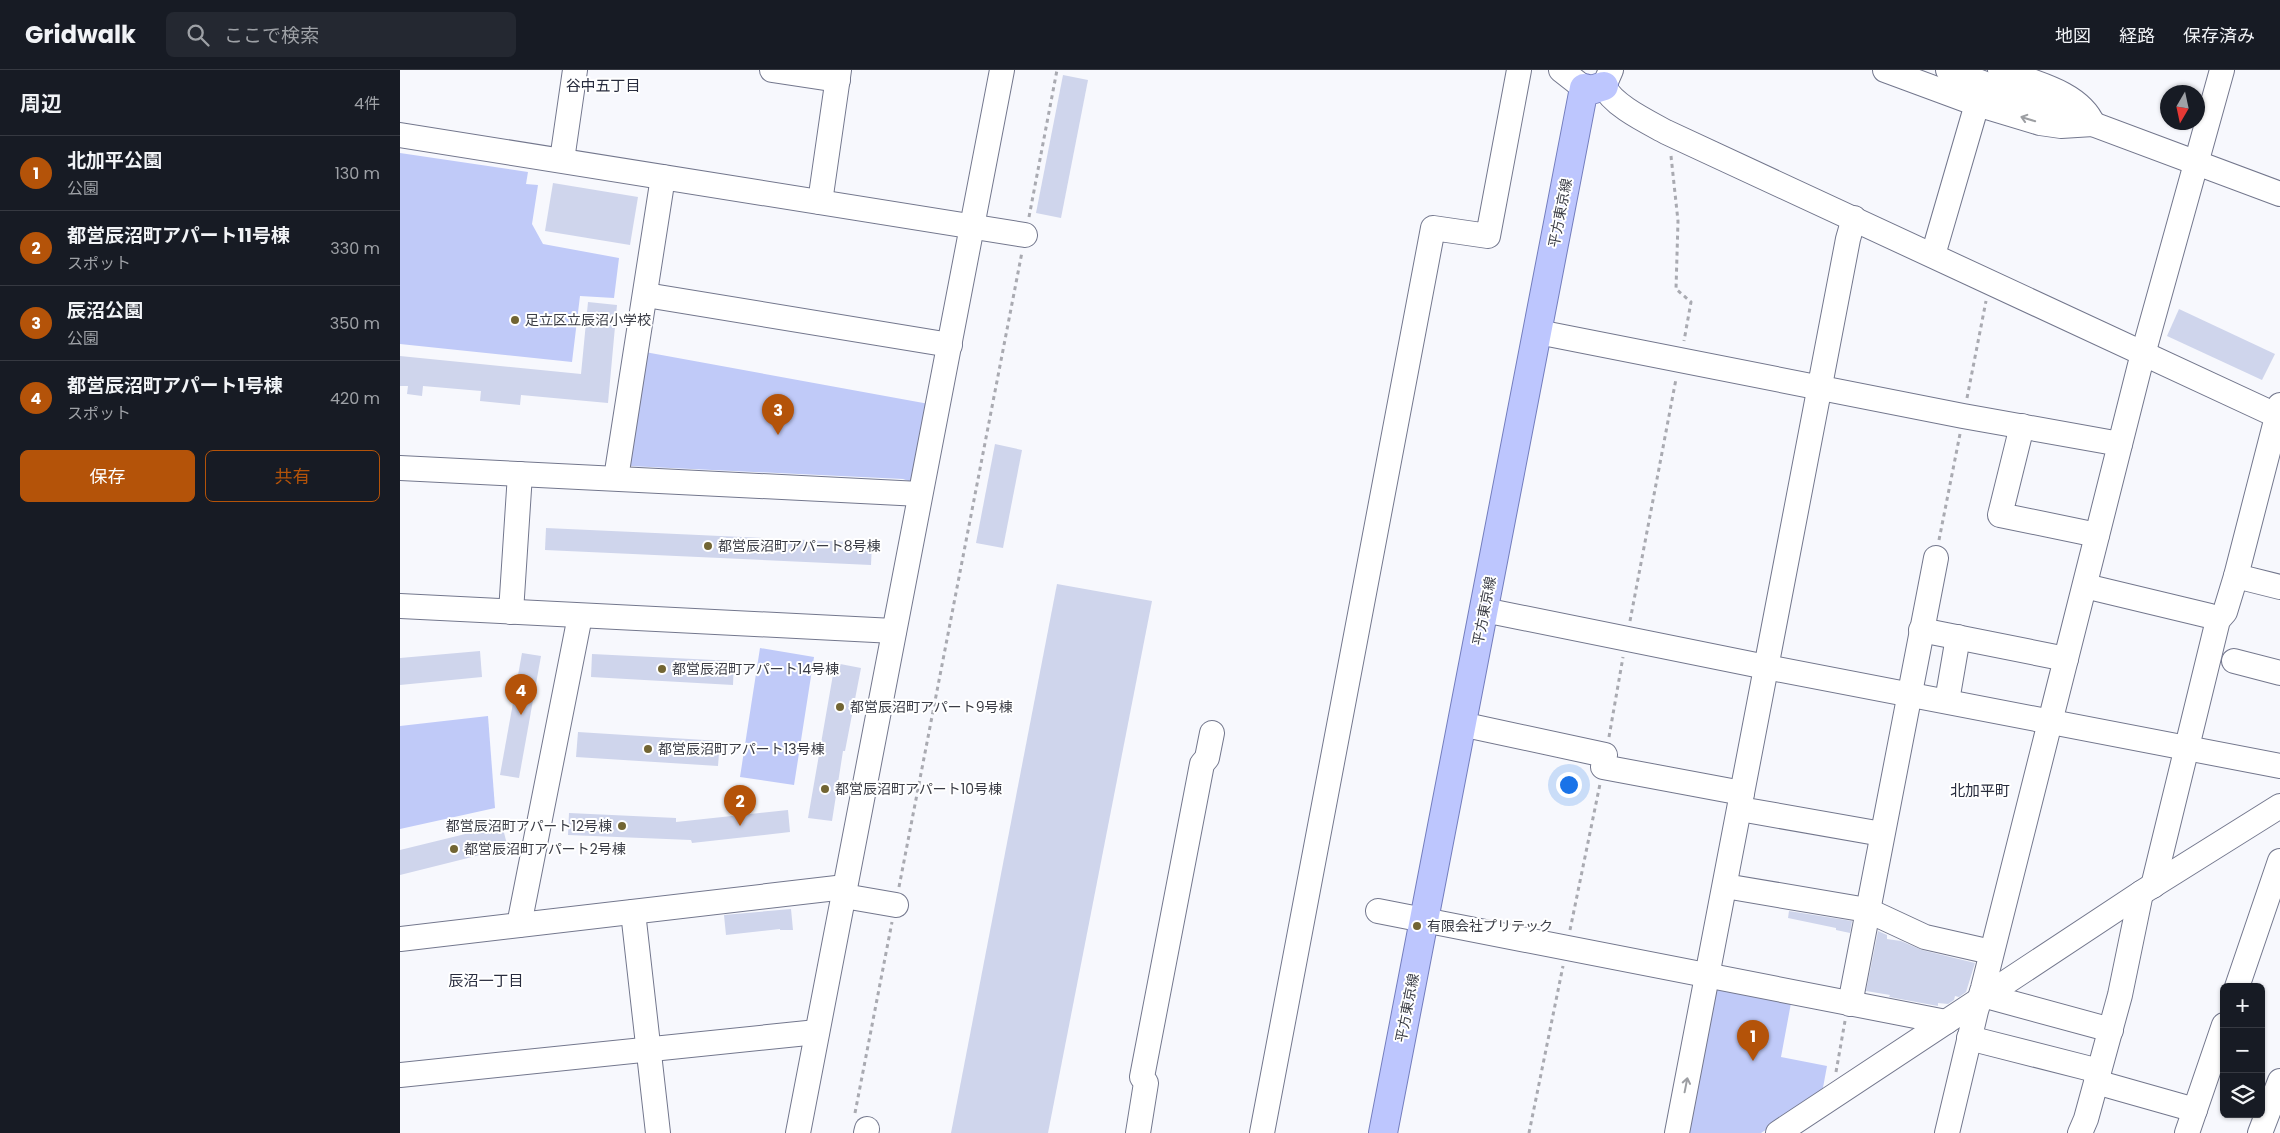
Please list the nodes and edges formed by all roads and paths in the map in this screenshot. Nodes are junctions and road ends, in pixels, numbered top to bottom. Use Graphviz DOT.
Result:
graph roads {
  1 [pos="575,70"];
  2 [pos="772,70"];
  3 [pos="1002,70"];
  4 [pos="1057,70"];
  5 [pos="1519,70"];
  6 [pos="1561,70"];
  7 [pos="1885,70"];
  8 [pos="1948,70"];
  9 [pos="2000,70"];
  10 [pos="2222,70"];
  11 [pos="838,75"];
  12 [pos="1600,81"];
  13 [pos="1977,104"];
  14 [pos="2093,124"];
  15 [pos="400,135"];
  16 [pos="562,160"];
  17 [pos="2197,162"];
  18 [pos="663,177"];
  19 [pos="2280,194"];
  20 [pos="820,202"];
  21 [pos="1854,218"];
  22 [pos="970,226"];
  23 [pos="1025,235"];
  24 [pos="1933,255"];
  25 [pos="646,295"];
  26 [pos="1538,332"];
  27 [pos="950,345"];
  28 [pos="2143,353"];
  29 [pos="1820,387"];
  30 [pos="2279,413"];
  31 [pos="2022,426"];
  32 [pos="2120,444"];
  33 [pos="400,468"];
  34 [pos="520,474"];
  35 [pos="616,478"];
  36 [pos="920,494"];
  37 [pos="2097,535"];
  38 [pos="1936,558"];
  39 [pos="2239,577"];
  40 [pos="2085,586"];
  41 [pos="2280,587"];
  42 [pos="400,606"];
  43 [pos="1484,610"];
  44 [pos="511,612"];
  45 [pos="580,616"];
  46 [pos="2214,618"];
  47 [pos="1921,630"];
  48 [pos="890,631"];
  49 [pos="1958,637"];
  50 [pos="2066,659"];
  51 [pos="2234,661"];
  52 [pos="1766,667"];
  53 [pos="2280,673"];
  54 [pos="1909,694"];
  55 [pos="1947,701"];
  56 [pos="2051,722"];
  57 [pos="1461,724"];
  58 [pos="1212,733"];
  59 [pos="2186,748"];
  60 [pos="2280,766"];
  61 [pos="1741,801"];
  62 [pos="2280,806"];
  63 [pos="1882,834"];
  64 [pos="2280,860"];
  65 [pos="1725,886"];
  66 [pos="2147,890"];
  67 [pos="842,891"];
  68 [pos="896,905"];
  69 [pos="1867,910"];
  70 [pos="1378,911"];
  71 [pos="633,912"];
  72 [pos="1424,919"];
  73 [pos="519,925"];
  74 [pos="400,940"];
  75 [pos="1991,952"];
  76 [pos="1707,976"];
  77 [pos="2238,983"];
  78 [pos="1982,998"];
  79 [pos="1850,1004"];
  80 [pos="1946,1022"];
  81 [pos="2223,1028"];
  82 [pos="2111,1030"];
  83 [pos="817,1032"];
  84 [pos="1969,1038"];
  85 [pos="648,1049"];
  86 [pos="400,1075"];
  87 [pos="2098,1077"];
  88 [pos="2280,1081"];
  89 [pos="2195,1110"];
  90 [pos="863,1125"];
  91 [pos="2083,1126"];
  92 [pos="1952,1132"];
  93 [pos="658,1133"];
  94 [pos="798,1133"];
  95 [pos="1138,1133"];
  96 [pos="1262,1133"];
  97 [pos="1382,1133"];
  98 [pos="1677,1133"];
  99 [pos="1778,1133"];
  100 [pos="2187,1133"];
  101 [pos="2260,1133"];
  1 -- 16 [label="street"];
  2 -- 11 [label="street"];
  3 -- 22 [label="street"];
  4 -- 23 [label="path"];
  5 -- 96 [label="street"];
  6 -- 12 [label="street"];
  7 -- 13 [label="street"];
  8 -- 14 [label="street"];
  9 -- 14 [label="street"];
  10 -- 17 [label="street"];
  11 -- 20 [label="street"];
  12 -- 21 [label="street"];
  12 -- 26 [label="main road, 平方東京線"];
  14 -- 13 [label="street, one-way"];
  13 -- 24 [label="street"];
  14 -- 17 [label="street"];
  15 -- 16 [label="street"];
  16 -- 18 [label="street"];
  17 -- 19 [label="street"];
  17 -- 28 [label="street"];
  18 -- 20 [label="street"];
  18 -- 25 [label="street"];
  20 -- 22 [label="street"];
  21 -- 24 [label="street"];
  21 -- 29 [label="street"];
  22 -- 23 [label="street"];
  22 -- 27 [label="street"];
  23 -- 68 [label="path"];
  24 -- 28 [label="street"];
  25 -- 27 [label="street"];
  25 -- 35 [label="street"];
  26 -- 29 [label="street"];
  26 -- 43 [label="main road, 平方東京線"];
  27 -- 36 [label="street"];
  28 -- 30 [label="street"];
  28 -- 32 [label="street"];
  29 -- 31 [label="street"];
  29 -- 52 [label="street"];
  30 -- 39 [label="street"];
  31 -- 32 [label="street"];
  31 -- 37 [label="street"];
  32 -- 37 [label="street"];
  33 -- 34 [label="street"];
  34 -- 35 [label="street"];
  34 -- 44 [label="street"];
  35 -- 36 [label="street"];
  36 -- 48 [label="street"];
  37 -- 40 [label="street"];
  38 -- 47 [label="street"];
  39 -- 41 [label="street"];
  39 -- 46 [label="street"];
  40 -- 46 [label="street"];
  40 -- 50 [label="street"];
  42 -- 44 [label="street"];
  43 -- 52 [label="street"];
  43 -- 57 [label="main road, 平方東京線"];
  44 -- 45 [label="street"];
  45 -- 48 [label="street"];
  45 -- 73 [label="street"];
  46 -- 59 [label="street"];
  47 -- 49 [label="street"];
  47 -- 54 [label="street"];
  48 -- 67 [label="street"];
  49 -- 50 [label="street"];
  49 -- 55 [label="street"];
  50 -- 56 [label="street"];
  51 -- 53 [label="street"];
  52 -- 54 [label="street"];
  52 -- 61 [label="street"];
  54 -- 55 [label="street"];
  54 -- 63 [label="street"];
  55 -- 56 [label="street"];
  56 -- 59 [label="street"];
  56 -- 75 [label="street"];
  57 -- 61 [label="street"];
  57 -- 72 [label="main road, 平方東京線"];
  58 -- 95 [label="street"];
  59 -- 60 [label="street"];
  59 -- 66 [label="street"];
  61 -- 63 [label="street"];
  61 -- 65 [label="street"];
  62 -- 66 [label="street"];
  63 -- 69 [label="street"];
  64 -- 77 [label="street"];
  65 -- 69 [label="street"];
  65 -- 76 [label="street"];
  66 -- 78 [label="street"];
  66 -- 82 [label="street"];
  67 -- 68 [label="street"];
  67 -- 71 [label="street"];
  67 -- 83 [label="street"];
  68 -- 90 [label="path"];
  69 -- 75 [label="street"];
  69 -- 79 [label="street"];
  70 -- 72 [label="street"];
  71 -- 73 [label="street"];
  71 -- 85 [label="street"];
  72 -- 76 [label="street"];
  72 -- 97 [label="main road, 平方東京線"];
  73 -- 74 [label="street"];
  75 -- 78 [label="street"];
  76 -- 79 [label="street"];
  98 -- 76 [label="street, one-way"];
  78 -- 80 [label="street"];
  78 -- 82 [label="street"];
  78 -- 84 [label="street"];
  79 -- 80 [label="street"];
  80 -- 99 [label="street"];
  81 -- 89 [label="street"];
  82 -- 87 [label="street"];
  83 -- 85 [label="street"];
  83 -- 94 [label="street"];
  84 -- 87 [label="street"];
  84 -- 92 [label="street"];
  85 -- 86 [label="street"];
  85 -- 93 [label="street"];
  87 -- 89 [label="street"];
  87 -- 91 [label="street"];
  88 -- 101 [label="street"];
  89 -- 100 [label="street"];
}
